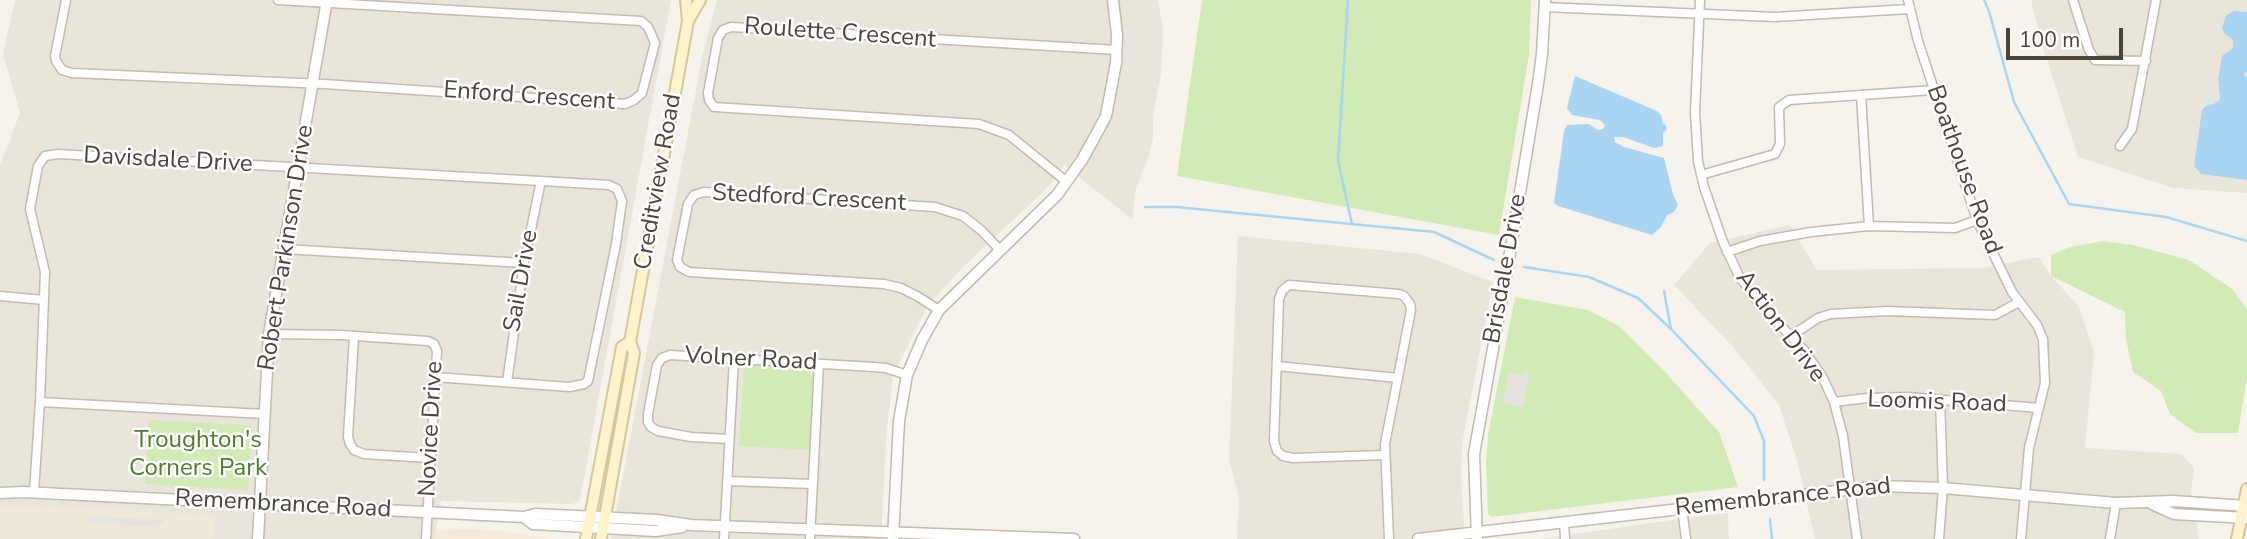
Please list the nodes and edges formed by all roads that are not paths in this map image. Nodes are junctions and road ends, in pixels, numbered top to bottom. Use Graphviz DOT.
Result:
graph roads {
  1 [pos="66,0"];
  2 [pos="278,0"];
  3 [pos="686,0"];
  4 [pos="700,0"];
  5 [pos="1113,0"];
  6 [pos="1699,0"];
  7 [pos="2073,0"];
  8 [pos="2156,0"];
  9 [pos="326,1"];
  10 [pos="1544,4"];
  11 [pos="1908,4"];
  12 [pos="1699,13"];
  13 [pos="688,21"];
  14 [pos="1117,50"];
  15 [pos="2146,61"];
  16 [pos="312,84"];
  17 [pos="1934,90"];
  18 [pos="1861,95"];
  19 [pos="2120,146"];
  20 [pos="298,168"];
  21 [pos="1700,175"];
  22 [pos="541,181"];
  23 [pos="1067,182"];
  24 [pos="1976,220"];
  25 [pos="1868,226"];
  26 [pos="284,249"];
  27 [pos="1000,250"];
  28 [pos="1727,252"];
  29 [pos="524,263"];
  30 [pos="0,296"];
  31 [pos="44,300"];
  32 [pos="2019,302"];
  33 [pos="939,310"];
  34 [pos="270,334"];
  35 [pos="354,336"];
  36 [pos="1791,336"];
  37 [pos="630,342"];
  38 [pos="734,359"];
  39 [pos="819,364"];
  40 [pos="1277,366"];
  41 [pos="907,375"];
  42 [pos="435,377"];
  43 [pos="1398,378"];
  44 [pos="507,382"];
  45 [pos="1940,399"];
  46 [pos="40,401"];
  47 [pos="1834,402"];
  48 [pos="2039,408"];
  49 [pos="265,414"];
  50 [pos="729,439"];
  51 [pos="1385,455"];
  52 [pos="430,458"];
  53 [pos="727,481"];
  54 [pos="813,484"];
  55 [pos="1943,488"];
  56 [pos="1849,489"];
  57 [pos="2247,489"];
  58 [pos="34,492"];
  59 [pos="0,493"];
  60 [pos="2025,495"];
  61 [pos="2148,502"];
  62 [pos="2116,503"];
  63 [pos="260,504"];
  64 [pos="2245,506"];
  65 [pos="1682,508"];
  66 [pos="427,512"];
  67 [pos="2244,518"];
  68 [pos="1563,522"];
  69 [pos="725,527"];
  70 [pos="588,528"];
  71 [pos="603,528"];
  72 [pos="810,534"];
  73 [pos="893,536"];
  74 [pos="1477,536"];
  75 [pos="981,537"];
  76 [pos="258,539"];
  77 [pos="426,539"];
  78 [pos="724,539"];
  79 [pos="1062,539"];
  80 [pos="1074,539"];
  81 [pos="1389,539"];
  82 [pos="1418,539"];
  83 [pos="1564,539"];
  84 [pos="1686,539"];
  85 [pos="1857,539"];
  86 [pos="1939,539"];
  87 [pos="2021,539"];
  88 [pos="2110,539"];
  89 [pos="2237,539"];
  1 -- 16 [label="street"];
  2 -- 9 [label="street"];
  3 -- 13 [label="main road, Creditview Road"];
  4 -- 13 [label="main road, Creditview Road"];
  5 -- 14 [label="street"];
  6 -- 12 [label="street, Action Drive"];
  7 -- 15 [label="street"];
  8 -- 15 [label="street"];
  9 -- 16 [label="street, Robert Parkinson Drive"];
  9 -- 16 [label="street, Enford Crescent"];
  10 -- 12 [label="street"];
  10 -- 74 [label="street, Brisdale Drive"];
  11 -- 12 [label="street"];
  11 -- 17 [label="street, Boathouse Road"];
  12 -- 21 [label="street, Action Drive"];
  13 -- 37 [label="main road, Creditview Road"];
  14 -- 23 [label="street"];
  14 -- 23 [label="street, Roulette Crescent"];
  15 -- 19 [label="street"];
  16 -- 20 [label="street, Robert Parkinson Drive"];
  17 -- 18 [label="street"];
  17 -- 24 [label="street, Boathouse Road"];
  18 -- 21 [label="street"];
  18 -- 25 [label="street"];
  20 -- 22 [label="street, Davisdale Drive"];
  20 -- 26 [label="street, Robert Parkinson Drive"];
  20 -- 31 [label="street, Davisdale Drive"];
  21 -- 28 [label="street, Action Drive"];
  22 -- 29 [label="street, Sail Drive"];
  22 -- 44 [label="street, Davisdale Drive"];
  23 -- 27 [label="street"];
  24 -- 25 [label="street"];
  24 -- 32 [label="street, Boathouse Road"];
  25 -- 28 [label="street"];
  26 -- 29 [label="street"];
  26 -- 34 [label="street, Robert Parkinson Drive"];
  27 -- 33 [label="street"];
  27 -- 33 [label="street, Stedford Crescent"];
  28 -- 36 [label="street, Action Drive"];
  29 -- 44 [label="street, Sail Drive"];
  30 -- 31 [label="street"];
  31 -- 46 [label="street, Davisdale Drive"];
  32 -- 36 [label="street"];
  32 -- 48 [label="street, Boathouse Road"];
  33 -- 41 [label="street"];
  34 -- 35 [label="street, Novice Drive"];
  34 -- 49 [label="street, Robert Parkinson Drive"];
  35 -- 42 [label="street, Novice Drive"];
  35 -- 52 [label="street"];
  36 -- 47 [label="street, Action Drive"];
  37 -- 70 [label="main road, Creditview Road"];
  37 -- 71 [label="main road, Creditview Road"];
  38 -- 39 [label="street, Volner Road"];
  38 -- 50 [label="street"];
  38 -- 50 [label="street, Volner Road"];
  39 -- 41 [label="street, Volner Road"];
  39 -- 54 [label="street"];
  40 -- 43 [label="street"];
  40 -- 43 [label="street"];
  40 -- 51 [label="street"];
  41 -- 73 [label="street"];
  42 -- 44 [label="street"];
  42 -- 52 [label="street, Novice Drive"];
  43 -- 51 [label="street"];
  45 -- 47 [label="street, Loomis Road"];
  45 -- 48 [label="street, Loomis Road"];
  45 -- 55 [label="street"];
  46 -- 49 [label="street"];
  46 -- 58 [label="street, Davisdale Drive"];
  47 -- 56 [label="street, Action Drive"];
  48 -- 60 [label="street, Boathouse Road"];
  49 -- 63 [label="street, Robert Parkinson Drive"];
  50 -- 53 [label="street"];
  51 -- 81 [label="street"];
  52 -- 66 [label="street, Novice Drive"];
  53 -- 54 [label="street"];
  53 -- 69 [label="street"];
  54 -- 72 [label="street"];
  55 -- 56 [label="street, Remembrance Road"];
  55 -- 60 [label="street, Remembrance Road"];
  55 -- 86 [label="street"];
  56 -- 65 [label="street, Remembrance Road"];
  56 -- 85 [label="street, Action Drive"];
  57 -- 64 [label="main road"];
  58 -- 59 [label="street, Remembrance Road"];
  58 -- 63 [label="street, Remembrance Road"];
  60 -- 62 [label="street, Remembrance Road"];
  60 -- 87 [label="street, Boathouse Road"];
  61 -- 62 [label="street, Remembrance Road"];
  61 -- 64 [label="street, Remembrance Road"];
  61 -- 67 [label="street, Remembrance Road"];
  62 -- 88 [label="street"];
  63 -- 66 [label="street, Remembrance Road"];
  63 -- 76 [label="street, Robert Parkinson Drive"];
  64 -- 67 [label="main road"];
  65 -- 68 [label="street, Remembrance Road"];
  65 -- 84 [label="street"];
  66 -- 70 [label="street, Remembrance Road"];
  66 -- 77 [label="street, Novice Drive"];
  67 -- 89 [label="main road"];
  68 -- 74 [label="street, Remembrance Road"];
  68 -- 83 [label="street"];
  69 -- 71 [label="street, Remembrance Road"];
  69 -- 72 [label="street, Remembrance Road"];
  69 -- 78 [label="street"];
  70 -- 71 [label="street, Remembrance Road"];
  72 -- 73 [label="street, Remembrance Road"];
  73 -- 75 [label="street, Remembrance Road"];
  74 -- 82 [label="street, Remembrance Road"];
  75 -- 79 [label="street, Remembrance Road"];
  79 -- 80 [label="street, Remembrance Road"];
}
